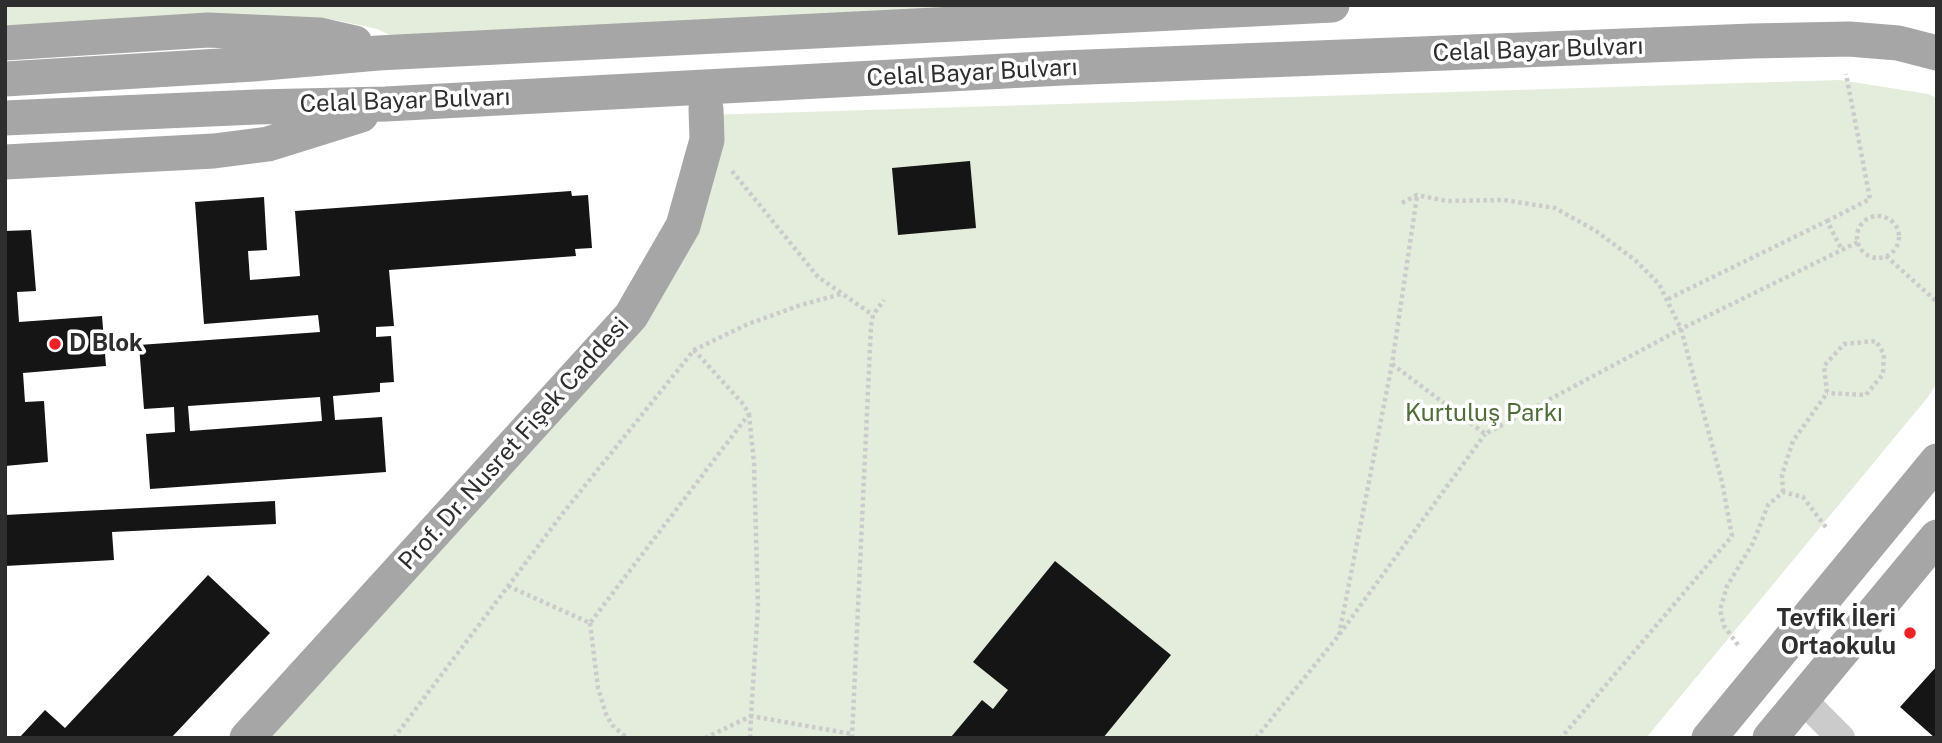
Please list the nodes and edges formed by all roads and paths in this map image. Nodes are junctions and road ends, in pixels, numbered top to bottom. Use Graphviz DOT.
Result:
graph roads {
  1 [pos="1332,5"];
  2 [pos="5,43"];
  3 [pos="378,53"];
  4 [pos="1937,53"];
  5 [pos="1846,74"];
  6 [pos="5,79"];
  7 [pos="386,104"];
  8 [pos="5,118"];
  9 [pos="706,125"];
  10 [pos="5,162"];
  11 [pos="1418,195"];
  12 [pos="1402,203"];
  13 [pos="1827,221"];
  14 [pos="1858,242"];
  15 [pos="1842,250"];
  16 [pos="1886,256"];
  17 [pos="841,294"];
  18 [pos="1668,299"];
  19 [pos="884,300"];
  20 [pos="1937,302"];
  21 [pos="873,315"];
  22 [pos="1681,329"];
  23 [pos="694,350"];
  24 [pos="1392,364"];
  25 [pos="1827,393"];
  26 [pos="748,414"];
  27 [pos="1485,434"];
  28 [pos="1937,461"];
  29 [pos="1783,492"];
  30 [pos="1828,530"];
  31 [pos="1937,537"];
  32 [pos="508,586"];
  33 [pos="590,623"];
  34 [pos="1339,635"];
  35 [pos="1738,645"];
  36 [pos="1802,699"];
  37 [pos="751,716"];
  38 [pos="852,736"];
  39 [pos="247,738"];
  40 [pos="394,738"];
  41 [pos="628,738"];
  42 [pos="705,738"];
  43 [pos="750,738"];
  44 [pos="1256,738"];
  45 [pos="1561,738"];
  46 [pos="1709,738"];
  47 [pos="1770,738"];
  48 [pos="1841,738"];
  1 -- 3 [label="main road, Celal Bayar Bulvarı"];
  2 -- 3 [label="main road"];
  3 -- 6 [label="main road, Celal Bayar Bulvarı"];
  4 -- 7 [label="main road, Celal Bayar Bulvarı"];
  5 -- 13 [label="path"];
  7 -- 8 [label="main road, Celal Bayar Bulvarı"];
  7 -- 10 [label="main road"];
  9 -- 17 [label="path"];
  9 -- 39 [label="main road, Prof. Dr. Nusret Fişek Caddesi"];
  11 -- 12 [label="path"];
  11 -- 18 [label="path"];
  11 -- 24 [label="path"];
  13 -- 15 [label="path"];
  13 -- 18 [label="path"];
  14 -- 15 [label="path"];
  14 -- 16 [label="path"];
  14 -- 16 [label="path"];
  15 -- 22 [label="path"];
  16 -- 20 [label="path"];
  17 -- 21 [label="path"];
  17 -- 23 [label="path"];
  18 -- 22 [label="path"];
  19 -- 21 [label="path"];
  21 -- 38 [label="path"];
  22 -- 27 [label="path"];
  22 -- 45 [label="path"];
  23 -- 26 [label="path"];
  23 -- 32 [label="path"];
  24 -- 27 [label="path"];
  24 -- 34 [label="path"];
  25 -- 25 [label="path"];
  25 -- 29 [label="path"];
  26 -- 33 [label="path"];
  26 -- 37 [label="path"];
  27 -- 34 [label="path"];
  28 -- 46 [label="main road"];
  29 -- 30 [label="path"];
  29 -- 35 [label="path"];
  31 -- 36 [label="main road"];
  32 -- 33 [label="path"];
  32 -- 40 [label="path"];
  33 -- 41 [label="path"];
  34 -- 44 [label="path"];
  36 -- 47 [label="main road"];
  36 -- 48 [label="street"];
  37 -- 38 [label="path"];
  37 -- 42 [label="path"];
  37 -- 43 [label="path"];
}
